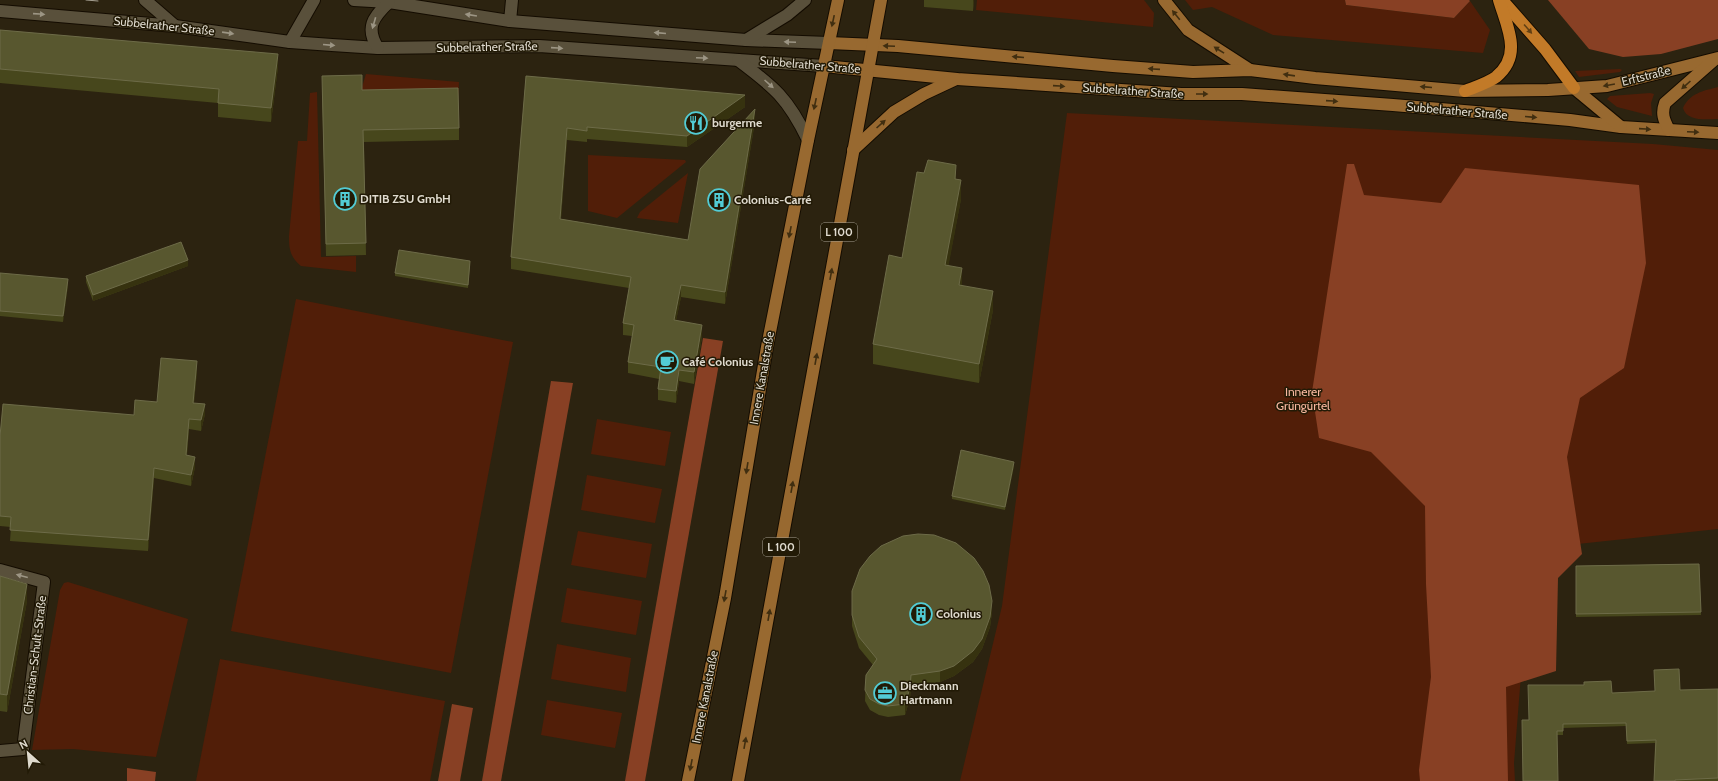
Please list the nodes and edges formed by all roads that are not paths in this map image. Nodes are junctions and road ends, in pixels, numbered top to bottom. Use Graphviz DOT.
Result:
graph roads {
  1 [pos="145,0"];
  2 [pos="314,0"];
  3 [pos="354,0"];
  4 [pos="512,0"];
  5 [pos="805,0"];
  6 [pos="838,0"];
  7 [pos="881,0"];
  8 [pos="1164,0"];
  9 [pos="1499,0"];
  10 [pos="1502,0"];
  11 [pos="389,2"];
  12 [pos="0,11"];
  13 [pos="510,21"];
  14 [pos="175,26"];
  15 [pos="746,40"];
  16 [pos="290,42"];
  17 [pos="829,43"];
  18 [pos="873,45"];
  19 [pos="378,48"];
  20 [pos="1716,58"];
  21 [pos="738,60"];
  22 [pos="824,66"];
  23 [pos="868,70"];
  24 [pos="1250,70"];
  25 [pos="957,79"];
  26 [pos="1574,88"];
  27 [pos="1465,91"];
  28 [pos="1621,127"];
  29 [pos="1669,130"];
  30 [pos="1718,133"];
  31 [pos="808,140"];
  32 [pos="853,150"];
  33 [pos="0,570"];
  34 [pos="0,751"];
  35 [pos="688,781"];
  36 [pos="738,781"];
  1 -- 14 [label="main road"];
  2 -- 16 [label="main road"];
  3 -- 11 [label="main road, Subbelrather Straße"];
  4 -- 13 [label="main road"];
  5 -- 15 [label="main road"];
  6 -- 17 [label="main road, Innere Kanalstraße, one-way"];
  7 -- 18 [label="main road, L 100"];
  24 -- 8 [label="main road, one-way"];
  9 -- 27 [label="highway"];
  10 -- 26 [label="highway, one-way"];
  13 -- 11 [label="main road, Subbelrather Straße, one-way"];
  11 -- 19 [label="main road, one-way"];
  12 -- 14 [label="main road, Subbelrather Straße, one-way"];
  15 -- 13 [label="main road, Subbelrather Straße, one-way"];
  14 -- 16 [label="main road, Subbelrather Straße, one-way"];
  17 -- 15 [label="main road, Subbelrather Straße, one-way"];
  16 -- 19 [label="main road, Subbelrather Straße, one-way"];
  17 -- 18 [label="main road, Subbelrather Straße"];
  17 -- 22 [label="main road, Innere Kanalstraße"];
  18 -- 23 [label="main road, L 100"];
  24 -- 18 [label="main road, Subbelrather Straße, one-way"];
  19 -- 21 [label="main road, Subbelrather Straße, one-way"];
  20 -- 26 [label="main road, Erftstraße, one-way"];
  20 -- 29 [label="main road, one-way"];
  21 -- 22 [label="main road, Subbelrather Straße"];
  21 -- 31 [label="main road, one-way"];
  22 -- 23 [label="main road, Subbelrather Straße"];
  22 -- 31 [label="main road, Innere Kanalstraße, one-way"];
  23 -- 25 [label="main road, Subbelrather Straße"];
  23 -- 32 [label="main road, L 100"];
  27 -- 24 [label="main road, Subbelrather Straße, one-way"];
  25 -- 28 [label="main road, Subbelrather Straße, one-way"];
  32 -- 25 [label="main road, one-way"];
  26 -- 27 [label="main road, Subbelrather Straße"];
  26 -- 28 [label="main road"];
  28 -- 29 [label="main road, one-way"];
  29 -- 30 [label="main road, one-way"];
  31 -- 35 [label="main road, Innere Kanalstraße, one-way"];
  36 -- 32 [label="main road, L 100, one-way"];
  34 -- 33 [label="main road, Christian-Schult-Straße, one-way"];
}
